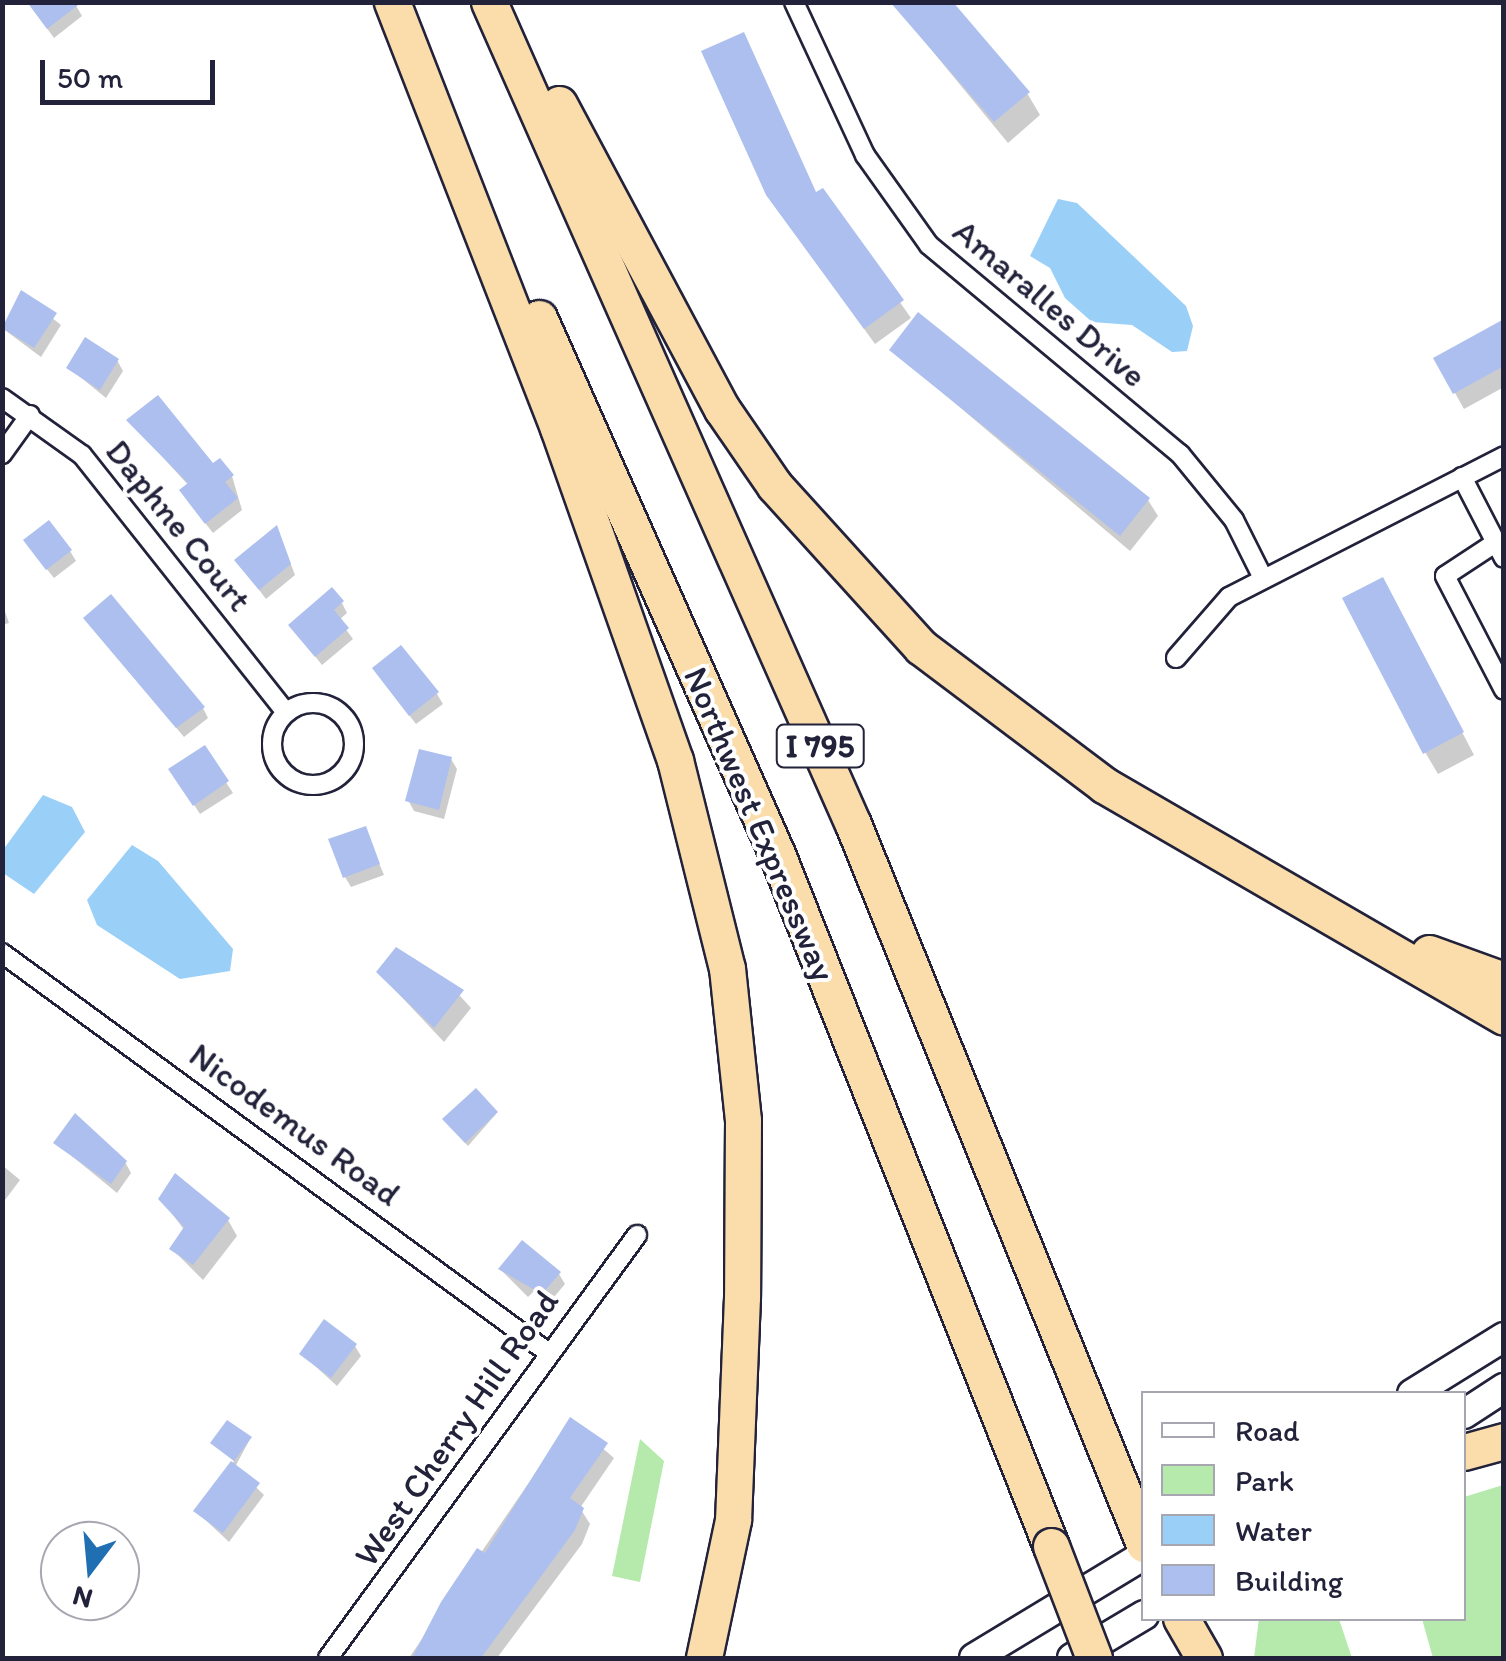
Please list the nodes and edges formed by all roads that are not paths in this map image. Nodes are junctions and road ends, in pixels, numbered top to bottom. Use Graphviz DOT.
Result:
graph roads {
  1 [pos="394,2"];
  2 [pos="489,2"];
  3 [pos="508,2"];
  4 [pos="794,2"];
  5 [pos="2,398"];
  6 [pos="30,414"];
  7 [pos="2,454"];
  8 [pos="1504,456"];
  9 [pos="1462,477"];
  10 [pos="1498,552"];
  11 [pos="1262,578"];
  12 [pos="1176,658"];
  13 [pos="1504,690"];
  14 [pos="286,712"];
  15 [pos="1284,887"];
  16 [pos="2,953"];
  17 [pos="1504,980"];
  18 [pos="1504,1017"];
  19 [pos="637,1234"];
  20 [pos="1504,1337"];
  21 [pos="546,1351"];
  22 [pos="1504,1388"];
  23 [pos="1417,1391"];
  24 [pos="1466,1413"];
  25 [pos="1504,1441"];
  26 [pos="1466,1451"];
  27 [pos="1141,1536"];
  28 [pos="1043,1551"];
  29 [pos="1141,1557"];
  30 [pos="1141,1617"];
  31 [pos="1174,1621"];
  32 [pos="1182,1621"];
  33 [pos="328,1658"];
  34 [pos="704,1658"];
  35 [pos="974,1658"];
  36 [pos="1072,1658"];
  37 [pos="1094,1658"];
  38 [pos="1198,1658"];
  1 -- 28 [label="highway, Northwest Expressway / I 795"];
  1 -- 34 [label="highway"];
  2 -- 27 [label="highway, I 795"];
  3 -- 15 [label="highway"];
  4 -- 11 [label="street, Amaralles Drive"];
  5 -- 6 [label="street, Daphne Court"];
  6 -- 7 [label="street"];
  6 -- 14 [label="street, Daphne Court"];
  8 -- 9 [label="street"];
  9 -- 10 [label="street"];
  9 -- 11 [label="street"];
  10 -- 13 [label="street"];
  11 -- 12 [label="street"];
  14 -- 14 [label="street"];
  15 -- 17 [label="highway"];
  15 -- 18 [label="highway"];
  16 -- 21 [label="street, Nicodemus Road"];
  19 -- 21 [label="street, West Cherry Hill Road"];
  20 -- 23 [label="main road"];
  21 -- 33 [label="street, West Cherry Hill Road"];
  22 -- 24 [label="main road"];
  25 -- 26 [label="highway"];
  28 -- 36 [label="highway"];
  28 -- 37 [label="highway, Northwest Expressway / I 795, bridge"];
  29 -- 35 [label="main road"];
  30 -- 36 [label="main road"];
  31 -- 38 [label="highway"];
  32 -- 38 [label="highway"];
}
